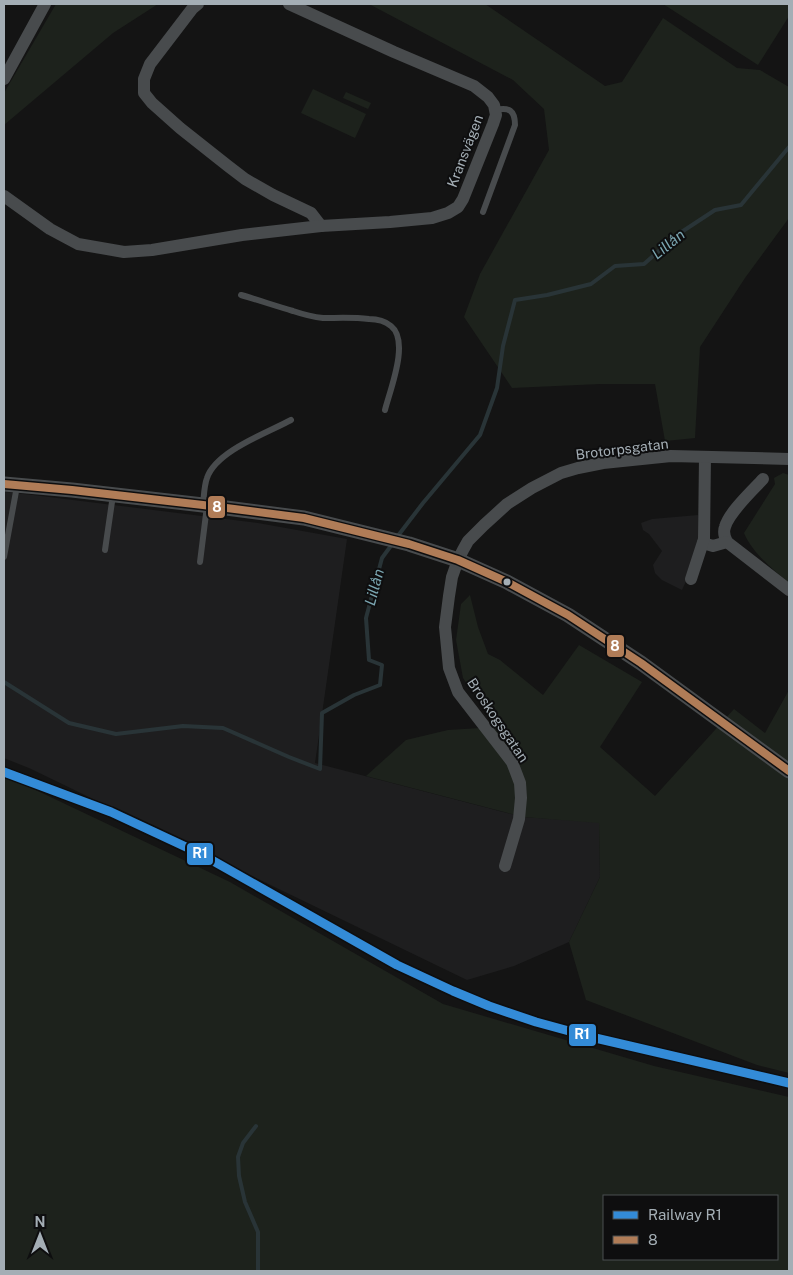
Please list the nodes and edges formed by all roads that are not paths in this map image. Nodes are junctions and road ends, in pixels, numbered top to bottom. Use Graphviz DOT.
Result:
graph roads {
  1 [pos="45,4"];
  2 [pos="198,4"];
  3 [pos="289,4"];
  4 [pos="4,79"];
  5 [pos="495,110"];
  6 [pos="4,196"];
  7 [pos="484,212"];
  8 [pos="321,226"];
  9 [pos="241,295"];
  10 [pos="385,410"];
  11 [pos="291,420"];
  12 [pos="705,457"];
  13 [pos="789,457"];
  14 [pos="763,479"];
  15 [pos="10,484"];
  16 [pos="113,495"];
  17 [pos="205,505"];
  18 [pos="728,542"];
  19 [pos="703,543"];
  20 [pos="105,550"];
  21 [pos="4,557"];
  22 [pos="458,560"];
  23 [pos="200,562"];
  24 [pos="691,579"];
  25 [pos="789,590"];
  26 [pos="789,770"];
  27 [pos="505,866"];
  1 -- 4 [label="street"];
  2 -- 8 [label="street"];
  3 -- 5 [label="street, Kransvägen"];
  5 -- 7 [label="lane"];
  5 -- 8 [label="street, Kransvägen"];
  6 -- 8 [label="street, Kransvägen"];
  9 -- 10 [label="lane"];
  11 -- 17 [label="lane"];
  12 -- 13 [label="street, Brotorpsgatan"];
  12 -- 19 [label="street"];
  12 -- 22 [label="street, Brotorpsgatan"];
  14 -- 18 [label="street"];
  15 -- 16 [label="street"];
  15 -- 21 [label="lane"];
  16 -- 17 [label="street"];
  16 -- 20 [label="lane"];
  17 -- 22 [label="street"];
  17 -- 23 [label="lane"];
  18 -- 19 [label="street"];
  18 -- 25 [label="street"];
  19 -- 24 [label="street"];
  22 -- 26 [label="street"];
  22 -- 27 [label="street, Broskogsgatan"];
}
